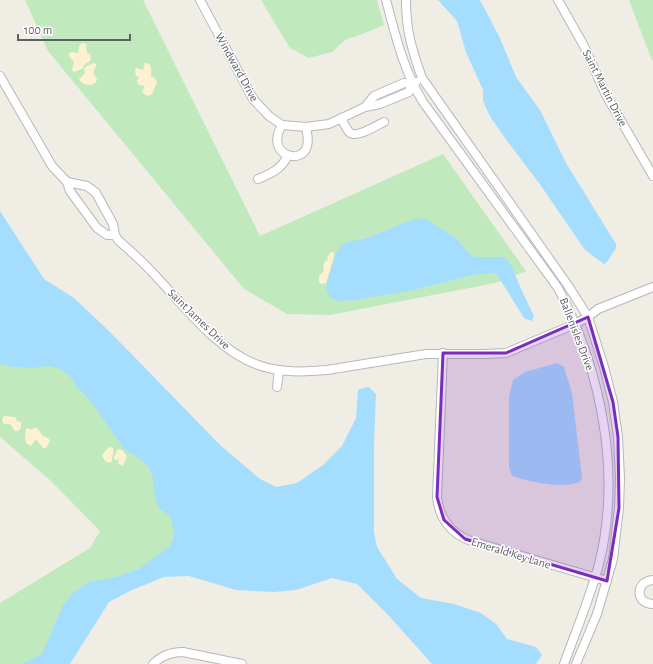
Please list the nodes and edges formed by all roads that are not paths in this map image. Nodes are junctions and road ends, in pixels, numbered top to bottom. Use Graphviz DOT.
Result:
graph roads {
  1 [pos="200,0"];
  2 [pos="386,0"];
  3 [pos="406,0"];
  4 [pos="558,0"];
  5 [pos="422,78"];
  6 [pos="1,80"];
  7 [pos="412,84"];
  8 [pos="341,118"];
  9 [pos="384,122"];
  10 [pos="282,125"];
  11 [pos="306,127"];
  12 [pos="288,155"];
  13 [pos="653,176"];
  14 [pos="258,179"];
  15 [pos="67,182"];
  16 [pos="115,235"];
  17 [pos="653,287"];
  18 [pos="588,317"];
  19 [pos="575,324"];
  20 [pos="443,353"];
  21 [pos="279,370"];
  22 [pos="277,387"];
  23 [pos="594,578"];
  24 [pos="653,580"];
  25 [pos="607,581"];
  26 [pos="653,604"];
  27 [pos="153,664"];
  28 [pos="242,664"];
  29 [pos="564,664"];
  30 [pos="576,664"];
  1 -- 10 [label="street, Windward Drive"];
  2 -- 7 [label="street, Ballenisles Drive"];
  3 -- 5 [label="street, Ballenisles Drive"];
  4 -- 13 [label="street, Saint Martin Drive"];
  5 -- 7 [label="street"];
  5 -- 18 [label="street, Ballenisles Drive"];
  6 -- 15 [label="street, Saint James Drive"];
  7 -- 8 [label="street"];
  7 -- 19 [label="street, Ballenisles Drive"];
  8 -- 9 [label="street"];
  8 -- 11 [label="street"];
  10 -- 11 [label="street"];
  10 -- 12 [label="street"];
  11 -- 12 [label="street"];
  12 -- 14 [label="street"];
  15 -- 16 [label="street, Saint James Drive"];
  15 -- 16 [label="street, Saint James Drive"];
  16 -- 21 [label="street, Saint James Drive"];
  17 -- 18 [label="street, Saint James Drive"];
  18 -- 19 [label="street, Saint James Drive"];
  18 -- 25 [label="street, Ballenisles Drive"];
  19 -- 20 [label="street, Saint James Drive"];
  19 -- 23 [label="street, Ballenisles Drive"];
  20 -- 21 [label="street, Saint James Drive"];
  20 -- 23 [label="street, Emerald Key Lane"];
  21 -- 22 [label="street"];
  23 -- 25 [label="street, Emerald Key Lane"];
  23 -- 29 [label="street, Ballenisles Drive"];
  24 -- 26 [label="street"];
  25 -- 30 [label="street, Ballenisles Drive"];
  27 -- 28 [label="street"];
}
